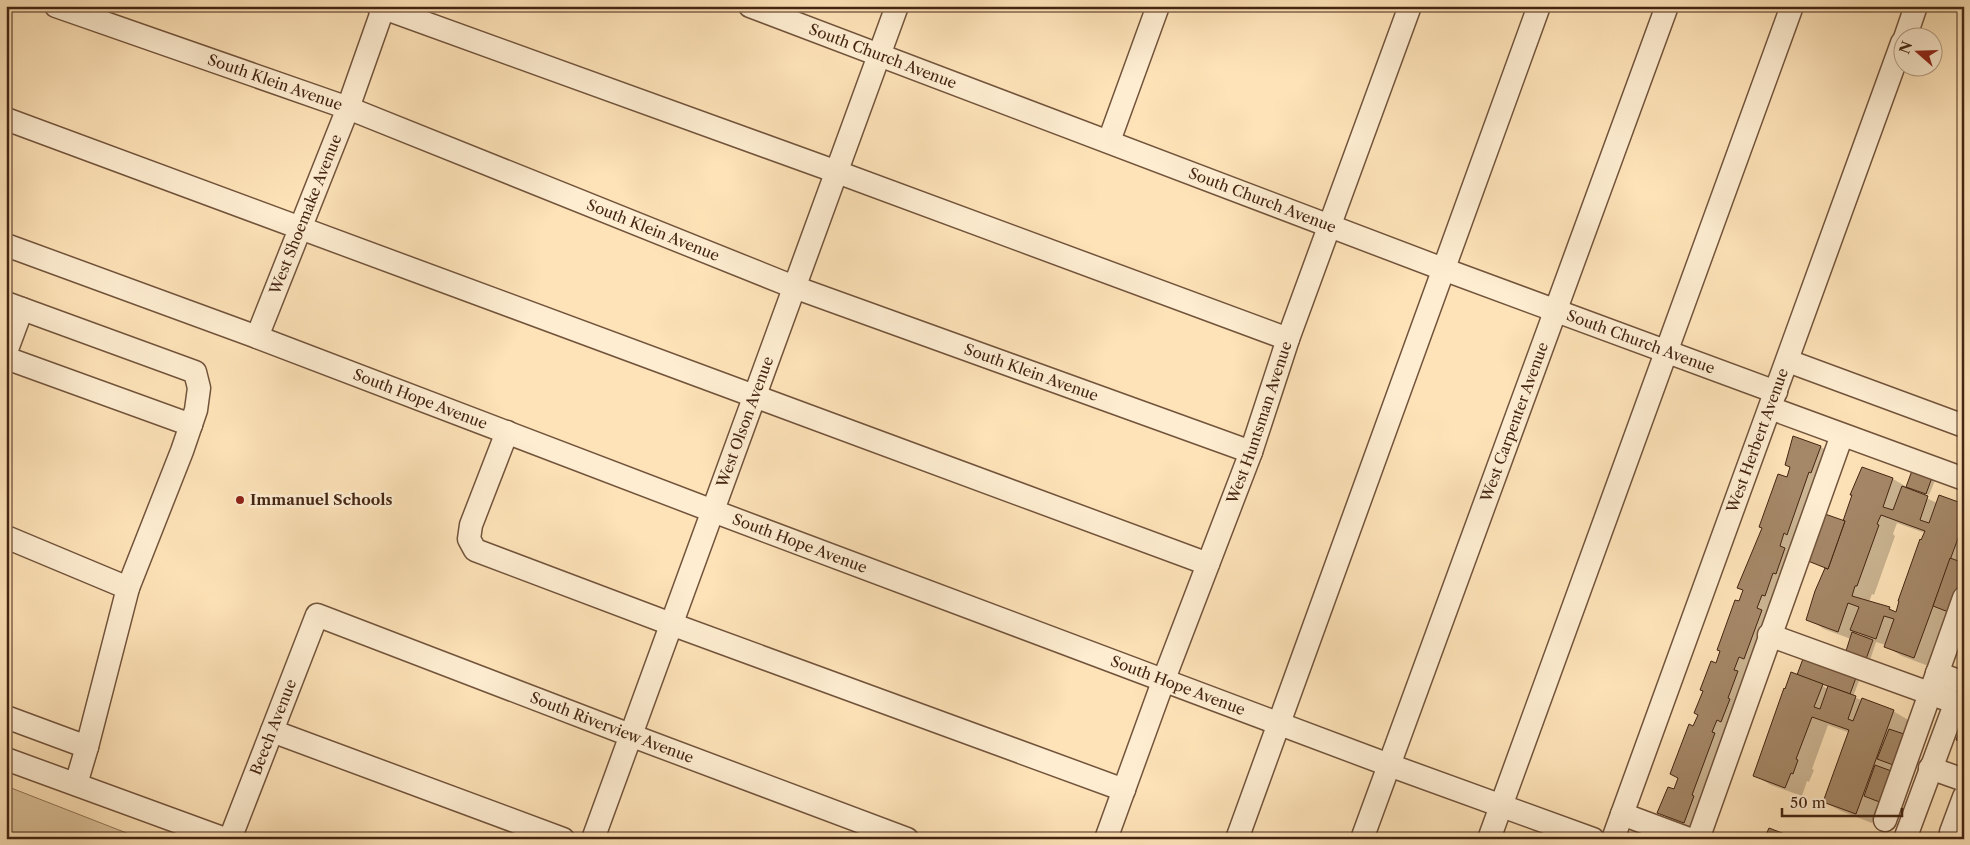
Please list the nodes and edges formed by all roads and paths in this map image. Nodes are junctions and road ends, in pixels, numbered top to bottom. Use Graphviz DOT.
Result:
graph roads {
  1 [pos="56,6"];
  2 [pos="750,6"];
  3 [pos="897,6"];
  4 [pos="1158,6"];
  5 [pos="1410,6"];
  6 [pos="1539,6"];
  7 [pos="1667,6"];
  8 [pos="1792,6"];
  9 [pos="1916,6"];
  10 [pos="381,7"];
  11 [pos="1908,28"];
  12 [pos="878,56"];
  13 [pos="1892,71"];
  14 [pos="348,108"];
  15 [pos="6,119"];
  16 [pos="1109,141"];
  17 [pos="837,172"];
  18 [pos="1330,225"];
  19 [pos="301,228"];
  20 [pos="6,245"];
  21 [pos="1444,269"];
  22 [pos="794,287"];
  23 [pos="14,306"];
  24 [pos="1555,310"];
  25 [pos="258,337"];
  26 [pos="1288,339"];
  27 [pos="6,352"];
  28 [pos="1666,352"];
  29 [pos="6,358"];
  30 [pos="1788,361"];
  31 [pos="755,396"];
  32 [pos="1773,400"];
  33 [pos="191,425"];
  34 [pos="1964,426"];
  35 [pos="507,432"];
  36 [pos="1842,435"];
  37 [pos="1250,452"];
  38 [pos="1964,479"];
  39 [pos="713,511"];
  40 [pos="6,537"];
  41 [pos="1208,564"];
  42 [pos="128,588"];
  43 [pos="1964,598"];
  44 [pos="317,614"];
  45 [pos="671,624"];
  46 [pos="1769,635"];
  47 [pos="1164,679"];
  48 [pos="1933,683"];
  49 [pos="1964,683"];
  50 [pos="6,717"];
  51 [pos="1280,724"];
  52 [pos="272,731"];
  53 [pos="630,735"];
  54 [pos="87,747"];
  55 [pos="6,759"];
  56 [pos="1389,765"];
  57 [pos="1930,768"];
  58 [pos="1964,780"];
  59 [pos="76,784"];
  60 [pos="1124,790"];
  61 [pos="1964,797"];
  62 [pos="1501,805"];
  63 [pos="1622,814"];
  64 [pos="1885,820"];
  65 [pos="1964,836"];
  66 [pos="225,839"];
  67 [pos="230,839"];
  68 [pos="563,839"];
  69 [pos="593,839"];
  70 [pos="907,839"];
  71 [pos="1106,839"];
  72 [pos="1238,839"];
  73 [pos="1362,839"];
  74 [pos="1489,839"];
  75 [pos="1593,839"];
  76 [pos="1613,839"];
  77 [pos="1689,839"];
  78 [pos="1698,839"];
  79 [pos="1905,839"];
  1 -- 14 [label="street, South Klein Avenue"];
  2 -- 12 [label="street, South Church Avenue"];
  3 -- 12 [label="street, West Olson Avenue"];
  4 -- 16 [label="street"];
  5 -- 18 [label="street, West Huntsman Avenue"];
  6 -- 21 [label="street"];
  7 -- 24 [label="street, West Carpenter Avenue"];
  8 -- 28 [label="street"];
  9 -- 11 [label="street"];
  10 -- 14 [label="street, West Shoemake Avenue"];
  10 -- 17 [label="street"];
  12 -- 16 [label="street, South Church Avenue"];
  12 -- 17 [label="street, West Olson Avenue"];
  13 -- 30 [label="street, West Herbert Avenue"];
  14 -- 19 [label="street, West Shoemake Avenue"];
  14 -- 22 [label="street, South Klein Avenue"];
  15 -- 19 [label="street"];
  16 -- 18 [label="street, South Church Avenue"];
  17 -- 22 [label="street, West Olson Avenue"];
  17 -- 26 [label="street"];
  18 -- 21 [label="street, South Church Avenue"];
  18 -- 26 [label="street, West Huntsman Avenue"];
  19 -- 25 [label="street, West Shoemake Avenue"];
  19 -- 31 [label="street"];
  20 -- 25 [label="street, South Hope Avenue"];
  21 -- 24 [label="street, South Church Avenue"];
  21 -- 51 [label="street"];
  22 -- 31 [label="street, West Olson Avenue"];
  22 -- 37 [label="street, South Klein Avenue"];
  23 -- 27 [label="street"];
  23 -- 33 [label="street"];
  24 -- 28 [label="street, South Church Avenue"];
  24 -- 56 [label="street, West Carpenter Avenue"];
  25 -- 35 [label="street, South Hope Avenue"];
  26 -- 37 [label="street, West Huntsman Avenue"];
  28 -- 32 [label="street, South Church Avenue"];
  28 -- 62 [label="street"];
  29 -- 33 [label="street"];
  30 -- 32 [label="street, West Herbert Avenue"];
  30 -- 34 [label="street"];
  31 -- 39 [label="street, West Olson Avenue"];
  31 -- 41 [label="street"];
  32 -- 36 [label="street, South Church Avenue"];
  32 -- 63 [label="street, West Herbert Avenue"];
  33 -- 42 [label="street"];
  35 -- 39 [label="street, South Hope Avenue"];
  35 -- 45 [label="street"];
  36 -- 38 [label="street, South Church Avenue"];
  36 -- 46 [label="street"];
  37 -- 41 [label="street, West Huntsman Avenue"];
  39 -- 45 [label="street, West Olson Avenue"];
  39 -- 47 [label="street, South Hope Avenue"];
  40 -- 42 [label="street"];
  41 -- 47 [label="street, West Huntsman Avenue"];
  42 -- 54 [label="street"];
  43 -- 48 [label="street"];
  44 -- 52 [label="street, Beech Avenue"];
  44 -- 53 [label="street, South Riverview Avenue"];
  45 -- 53 [label="street, West Olson Avenue"];
  45 -- 60 [label="street"];
  46 -- 48 [label="street"];
  46 -- 78 [label="street"];
  47 -- 51 [label="street, South Hope Avenue"];
  47 -- 60 [label="street, West Huntsman Avenue"];
  48 -- 49 [label="street"];
  48 -- 57 [label="street"];
  48 -- 64 [label="street"];
  50 -- 54 [label="street"];
  51 -- 56 [label="street, South Hope Avenue"];
  51 -- 72 [label="street"];
  52 -- 67 [label="street, Beech Avenue"];
  52 -- 68 [label="street"];
  53 -- 69 [label="street, West Olson Avenue"];
  53 -- 70 [label="street, South Riverview Avenue"];
  54 -- 59 [label="street"];
  55 -- 59 [label="street"];
  56 -- 62 [label="street, South Hope Avenue"];
  56 -- 73 [label="street, West Carpenter Avenue"];
  57 -- 58 [label="street"];
  57 -- 79 [label="street"];
  59 -- 66 [label="street"];
  60 -- 71 [label="street, West Huntsman Avenue"];
  61 -- 65 [label="street"];
  62 -- 74 [label="street"];
  62 -- 75 [label="street, South Hope Avenue"];
  63 -- 76 [label="street, West Herbert Avenue"];
  63 -- 77 [label="street"];
}
